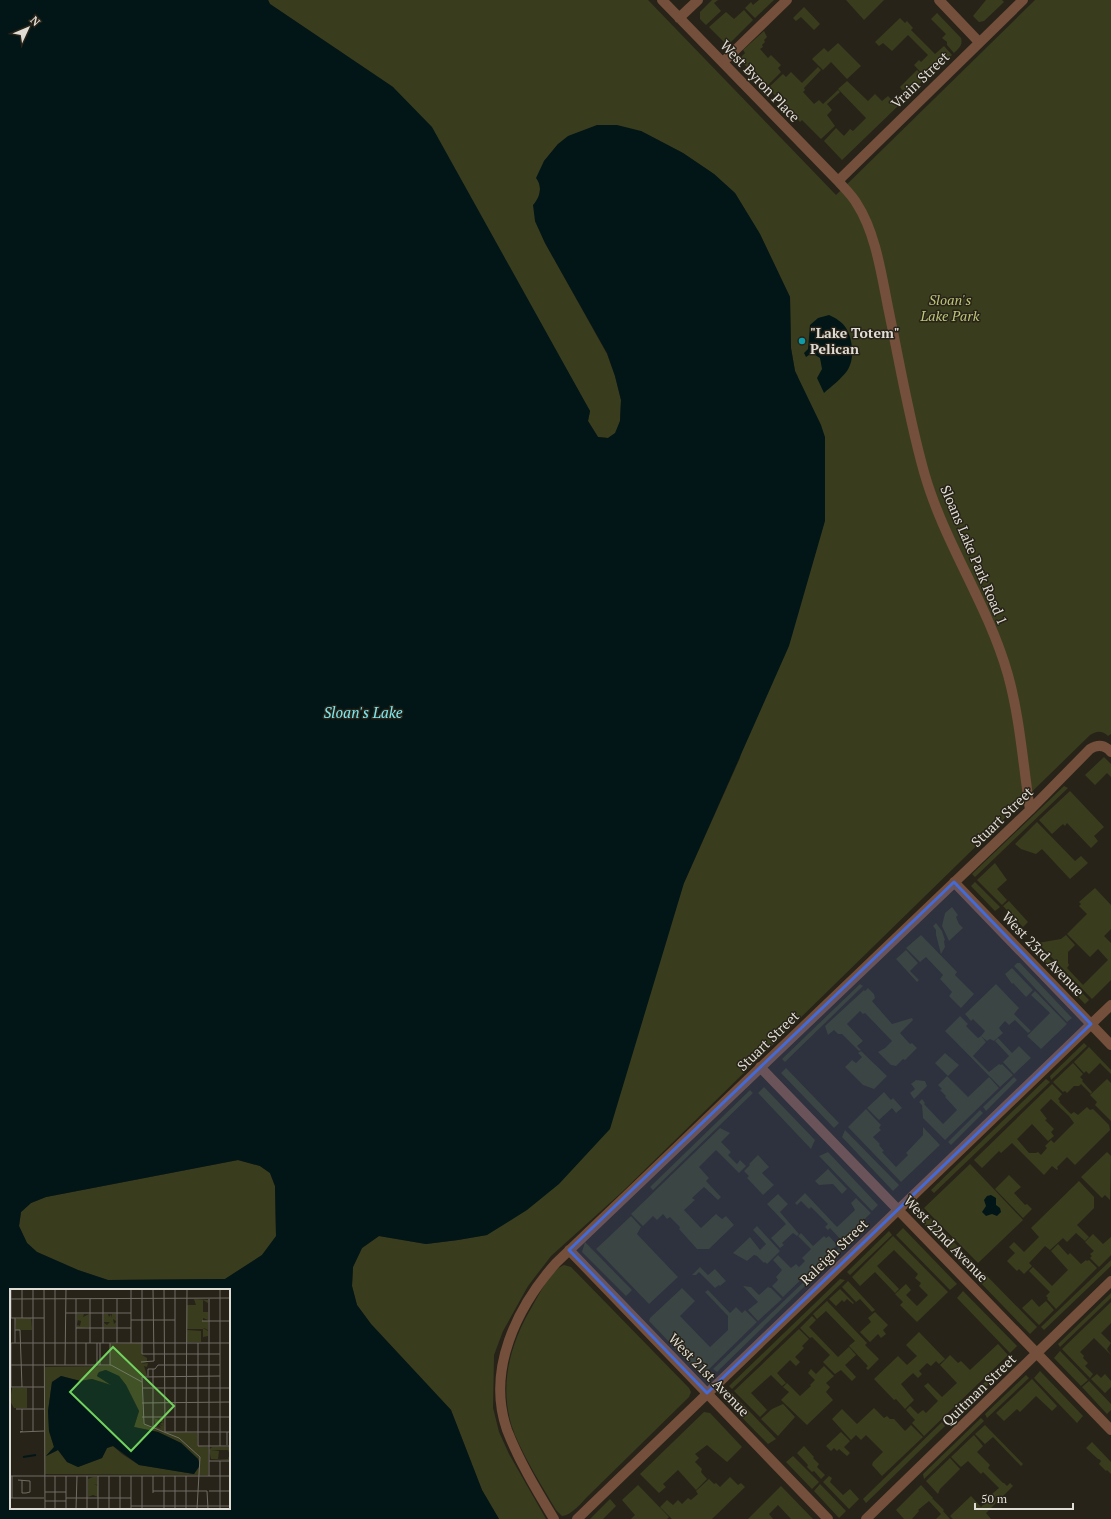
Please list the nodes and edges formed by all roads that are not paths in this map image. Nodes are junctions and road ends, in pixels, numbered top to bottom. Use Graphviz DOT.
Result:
graph roads {
  1 [pos="662,0"];
  2 [pos="698,0"];
  3 [pos="787,0"];
  4 [pos="939,0"];
  5 [pos="1022,0"];
  6 [pos="679,18"];
  7 [pos="980,42"];
  8 [pos="723,62"];
  9 [pos="838,181"];
  10 [pos="1111,752"];
  11 [pos="1030,810"];
  12 [pos="954,882"];
  13 [pos="1111,1005"];
  14 [pos="1091,1024"];
  15 [pos="1111,1045"];
  16 [pos="760,1067"];
  17 [pos="898,1210"];
  18 [pos="569,1250"];
  19 [pos="1111,1281"];
  20 [pos="1037,1353"];
  21 [pos="707,1393"];
  22 [pos="1111,1430"];
  23 [pos="554,1519"];
  24 [pos="577,1519"];
  25 [pos="828,1519"];
  26 [pos="866,1519"];
  1 -- 6 [label="street, West Byron Place"];
  2 -- 6 [label="street"];
  3 -- 8 [label="street"];
  4 -- 7 [label="street"];
  5 -- 7 [label="street, Vrain Street"];
  6 -- 8 [label="street, West Byron Place"];
  7 -- 9 [label="street, Vrain Street"];
  8 -- 9 [label="street, West Byron Place"];
  9 -- 11 [label="street, Sloans Lake Park Road 1"];
  10 -- 11 [label="street, Stuart Street"];
  11 -- 12 [label="street, Stuart Street"];
  12 -- 14 [label="street, West 23rd Avenue"];
  12 -- 16 [label="street, Stuart Street"];
  13 -- 14 [label="street, Raleigh Street"];
  14 -- 15 [label="street, West 23rd Avenue"];
  14 -- 17 [label="street, Raleigh Street"];
  16 -- 17 [label="street, West 22nd Avenue"];
  16 -- 18 [label="street, Stuart Street"];
  17 -- 20 [label="street, West 22nd Avenue"];
  17 -- 21 [label="street, Raleigh Street"];
  18 -- 21 [label="street, West 21st Avenue"];
  18 -- 23 [label="street, Stuart Street"];
  19 -- 20 [label="street, Quitman Street"];
  20 -- 22 [label="street, West 22nd Avenue"];
  20 -- 26 [label="street, Quitman Street"];
  21 -- 24 [label="street, Raleigh Street"];
  21 -- 25 [label="street, West 21st Avenue"];
}
